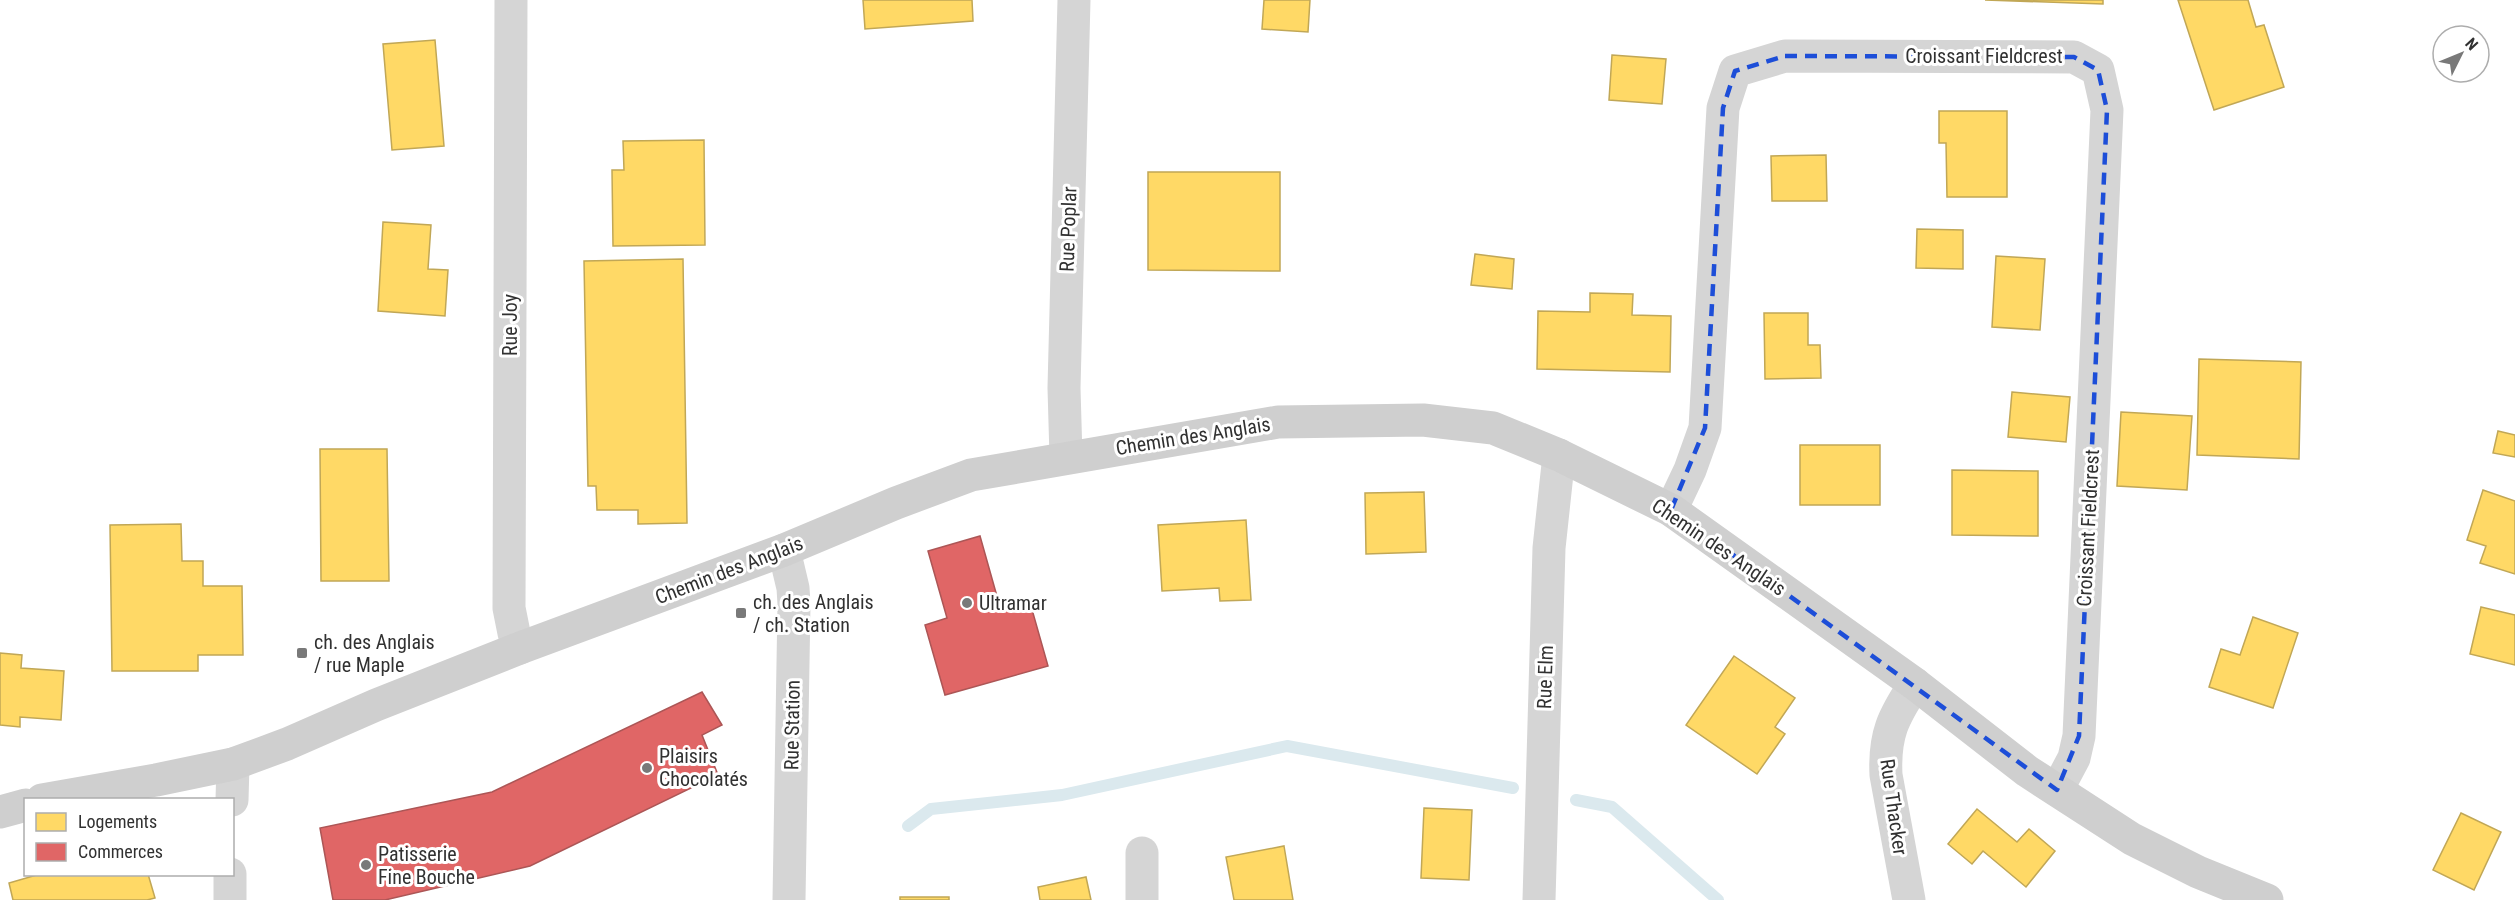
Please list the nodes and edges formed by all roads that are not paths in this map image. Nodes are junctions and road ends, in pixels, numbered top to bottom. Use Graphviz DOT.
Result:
graph roads {
  1 [pos="511,0"];
  2 [pos="1074,0"];
  3 [pos="1559,455"];
  4 [pos="1066,457"];
  5 [pos="1671,510"];
  6 [pos="784,550"];
  7 [pos="520,648"];
  8 [pos="1915,684"];
  9 [pos="233,764"];
  10 [pos="2057,790"];
  11 [pos="53,798"];
  12 [pos="232,798"];
  13 [pos="24,806"];
  14 [pos="0,812"];
  15 [pos="1142,853"];
  16 [pos="230,876"];
  17 [pos="230,900"];
  18 [pos="789,900"];
  19 [pos="1142,900"];
  20 [pos="1539,900"];
  21 [pos="1909,900"];
  22 [pos="2267,900"];
  1 -- 7 [label="street, Rue Joy"];
  2 -- 4 [label="street, Rue Poplar"];
  3 -- 4 [label="street, Chemin des Anglais"];
  3 -- 5 [label="street, Chemin des Anglais"];
  3 -- 20 [label="street, Rue Elm"];
  4 -- 6 [label="street, Chemin des Anglais"];
  5 -- 8 [label="street, Chemin des Anglais"];
  5 -- 10 [label="street, Croissant Fieldcrest"];
  6 -- 7 [label="street, Chemin des Anglais"];
  6 -- 18 [label="street, Rue Station"];
  7 -- 9 [label="street, Chemin des Anglais"];
  8 -- 10 [label="street, Chemin des Anglais"];
  8 -- 21 [label="street, Rue Thacker"];
  9 -- 11 [label="street, Chemin des Anglais"];
  9 -- 12 [label="street"];
  10 -- 22 [label="street, Chemin des Anglais"];
  13 -- 14 [label="street"];
  15 -- 19 [label="street"];
  16 -- 17 [label="street"];
}
